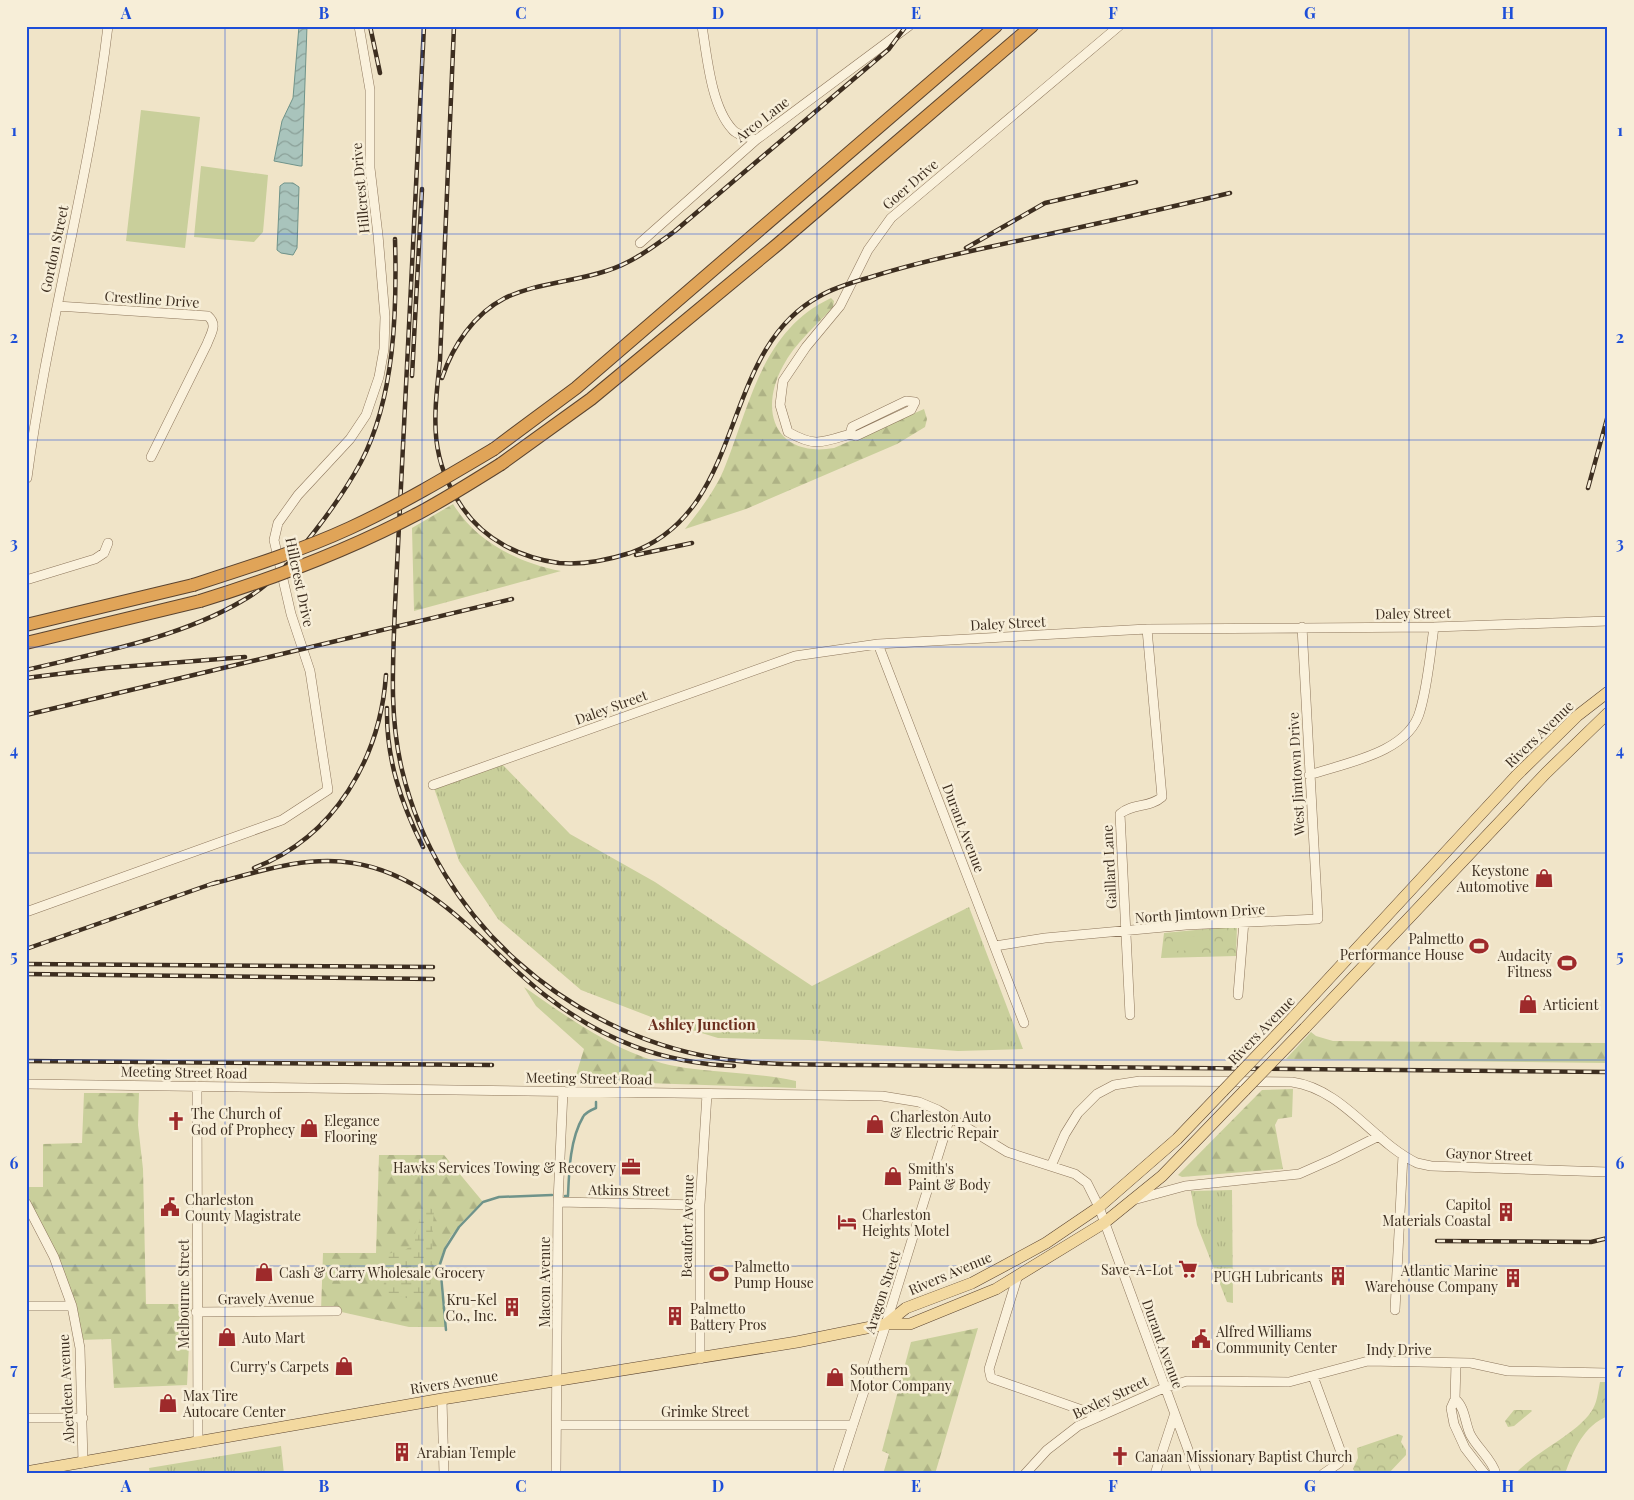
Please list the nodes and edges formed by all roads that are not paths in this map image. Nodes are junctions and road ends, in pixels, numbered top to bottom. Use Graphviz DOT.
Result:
graph roads {
  1 [pos="108,26"];
  2 [pos="359,26"];
  3 [pos="702,26"];
  4 [pos="909,26"];
  5 [pos="996,26"];
  6 [pos="1032,26"];
  7 [pos="1037,26"];
  8 [pos="1119,26"];
  9 [pos="994,58"];
  10 [pos="756,140"];
  11 [pos="640,243"];
  12 [pos="57,306"];
  13 [pos="31,418"];
  14 [pos="850,434"];
  15 [pos="151,457"];
  16 [pos="27,478"];
  17 [pos="108,543"];
  18 [pos="26,580"];
  19 [pos="1608,621"];
  20 [pos="26,625"];
  21 [pos="1302,627"];
  22 [pos="1434,627"];
  23 [pos="1147,629"];
  24 [pos="26,643"];
  25 [pos="878,644"];
  26 [pos="1608,692"];
  27 [pos="1608,713"];
  28 [pos="1309,775"];
  29 [pos="433,785"];
  30 [pos="26,912"];
  31 [pos="1318,919"];
  32 [pos="1244,921"];
  33 [pos="1127,932"];
  34 [pos="994,946"];
  35 [pos="1238,995"];
  36 [pos="1130,1015"];
  37 [pos="1024,1023"];
  38 [pos="26,1084"];
  39 [pos="197,1086"];
  40 [pos="563,1091"];
  41 [pos="707,1094"];
  42 [pos="950,1117"];
  43 [pos="1379,1136"];
  44 [pos="1403,1155"];
  45 [pos="1051,1166"];
  46 [pos="1608,1172"];
  47 [pos="1136,1199"];
  48 [pos="558,1202"];
  49 [pos="26,1203"];
  50 [pos="700,1205"];
  51 [pos="1099,1208"];
  52 [pos="1104,1223"];
  53 [pos="1018,1275"];
  54 [pos="26,1306"];
  55 [pos="72,1306"];
  56 [pos="1395,1310"];
  57 [pos="337,1311"];
  58 [pos="196,1312"];
  59 [pos="886,1324"];
  60 [pos="700,1359"];
  61 [pos="1456,1363"];
  62 [pos="1608,1374"];
  63 [pos="1313,1376"];
  64 [pos="558,1382"];
  65 [pos="1164,1388"];
  66 [pos="442,1399"];
  67 [pos="1456,1399"];
  68 [pos="1099,1416"];
  69 [pos="1174,1416"];
  70 [pos="26,1418"];
  71 [pos="82,1418"];
  72 [pos="557,1425"];
  73 [pos="853,1425"];
  74 [pos="198,1442"];
  75 [pos="84,1463"];
  76 [pos="26,1472"];
  77 [pos="444,1474"];
  78 [pos="556,1474"];
  79 [pos="837,1474"];
  80 [pos="1025,1474"];
  81 [pos="1155,1474"];
  82 [pos="1197,1474"];
  83 [pos="1323,1474"];
  84 [pos="1485,1474"];
  85 [pos="1496,1474"];
  1 -- 12 [label="street, Gordon Street"];
  2 -- 30 [label="street, Hillcrest Drive"];
  3 -- 10 [label="street"];
  4 -- 10 [label="street, Arco Lane"];
  5 -- 20 [label="highway, bridge"];
  6 -- 9 [label="highway"];
  7 -- 9 [label="highway"];
  8 -- 14 [label="street, Goer Drive"];
  9 -- 24 [label="highway, bridge"];
  10 -- 11 [label="street, Arco Lane"];
  12 -- 13 [label="street, Gordon Street"];
  12 -- 15 [label="street, Crestline Drive"];
  13 -- 16 [label="street, Gordon Street"];
  14 -- 14 [label="street, Goer Drive"];
  17 -- 18 [label="street"];
  19 -- 22 [label="street, Daley Street"];
  21 -- 22 [label="street, Daley Street"];
  21 -- 23 [label="street, Daley Street"];
  21 -- 28 [label="street, West Jimtown Drive"];
  22 -- 28 [label="street"];
  23 -- 25 [label="street, Daley Street"];
  23 -- 33 [label="street, Gaillard Lane"];
  25 -- 29 [label="street, Daley Street"];
  25 -- 34 [label="street, Durant Avenue"];
  26 -- 51 [label="main road, Rivers Avenue, bridge"];
  27 -- 47 [label="main road, Rivers Avenue, bridge"];
  28 -- 31 [label="street, West Jimtown Drive"];
  31 -- 32 [label="street, North Jimtown Drive"];
  32 -- 33 [label="street, North Jimtown Drive"];
  32 -- 35 [label="street"];
  33 -- 34 [label="street, North Jimtown Drive"];
  33 -- 36 [label="street, Gaillard Lane"];
  34 -- 37 [label="street, Durant Avenue"];
  38 -- 39 [label="street, Meeting Street Road"];
  39 -- 40 [label="street, Meeting Street Road"];
  39 -- 58 [label="street, Melbourne Street"];
  40 -- 41 [label="street, Meeting Street Road"];
  40 -- 48 [label="street, Macon Avenue"];
  41 -- 42 [label="street, Meeting Street Road"];
  41 -- 50 [label="street, Beaufort Avenue"];
  42 -- 45 [label="street, Meeting Street Road"];
  42 -- 59 [label="street, Aragon Street"];
  43 -- 44 [label="street, Gaynor Street"];
  43 -- 45 [label="street, Gaynor Street"];
  43 -- 47 [label="street"];
  44 -- 46 [label="street, Gaynor Street"];
  44 -- 56 [label="street"];
  45 -- 51 [label="street, Meeting Street Road"];
  47 -- 52 [label="main road, Rivers Avenue"];
  48 -- 50 [label="street, Atkins Street"];
  48 -- 64 [label="street, Macon Avenue"];
  49 -- 55 [label="street, Aberdeen Avenue"];
  50 -- 60 [label="street, Beaufort Avenue"];
  51 -- 52 [label="street, Meeting Street Road"];
  51 -- 59 [label="main road, Rivers Avenue"];
  52 -- 53 [label="main road, Rivers Avenue"];
  52 -- 65 [label="street, Durant Avenue"];
  53 -- 59 [label="main road, Rivers Avenue"];
  53 -- 68 [label="street"];
  54 -- 55 [label="street"];
  55 -- 71 [label="street, Aberdeen Avenue"];
  57 -- 58 [label="street, Gravely Avenue"];
  58 -- 74 [label="street, Melbourne Street"];
  59 -- 60 [label="main road, Rivers Avenue"];
  59 -- 73 [label="street, Aragon Street"];
  60 -- 64 [label="main road, Rivers Avenue"];
  61 -- 62 [label="street, Indy Drive"];
  61 -- 63 [label="street, Indy Drive"];
  61 -- 67 [label="street"];
  63 -- 65 [label="street, Indy Drive"];
  63 -- 83 [label="street"];
  64 -- 66 [label="main road, Rivers Avenue"];
  64 -- 72 [label="street, Macon Avenue"];
  65 -- 68 [label="street, Bexley Street"];
  65 -- 69 [label="street, Durant Avenue"];
  66 -- 74 [label="main road, Rivers Avenue"];
  66 -- 77 [label="street"];
  67 -- 84 [label="street"];
  67 -- 85 [label="street"];
  68 -- 80 [label="street, Bexley Street"];
  69 -- 81 [label="street"];
  69 -- 82 [label="street, Durant Avenue"];
  70 -- 71 [label="street"];
  71 -- 75 [label="street, Aberdeen Avenue"];
  72 -- 73 [label="street, Grimke Street"];
  72 -- 78 [label="street, Macon Avenue"];
  73 -- 79 [label="street, Aragon Street"];
  74 -- 75 [label="main road, Rivers Avenue"];
  75 -- 76 [label="main road, Rivers Avenue"];
}
